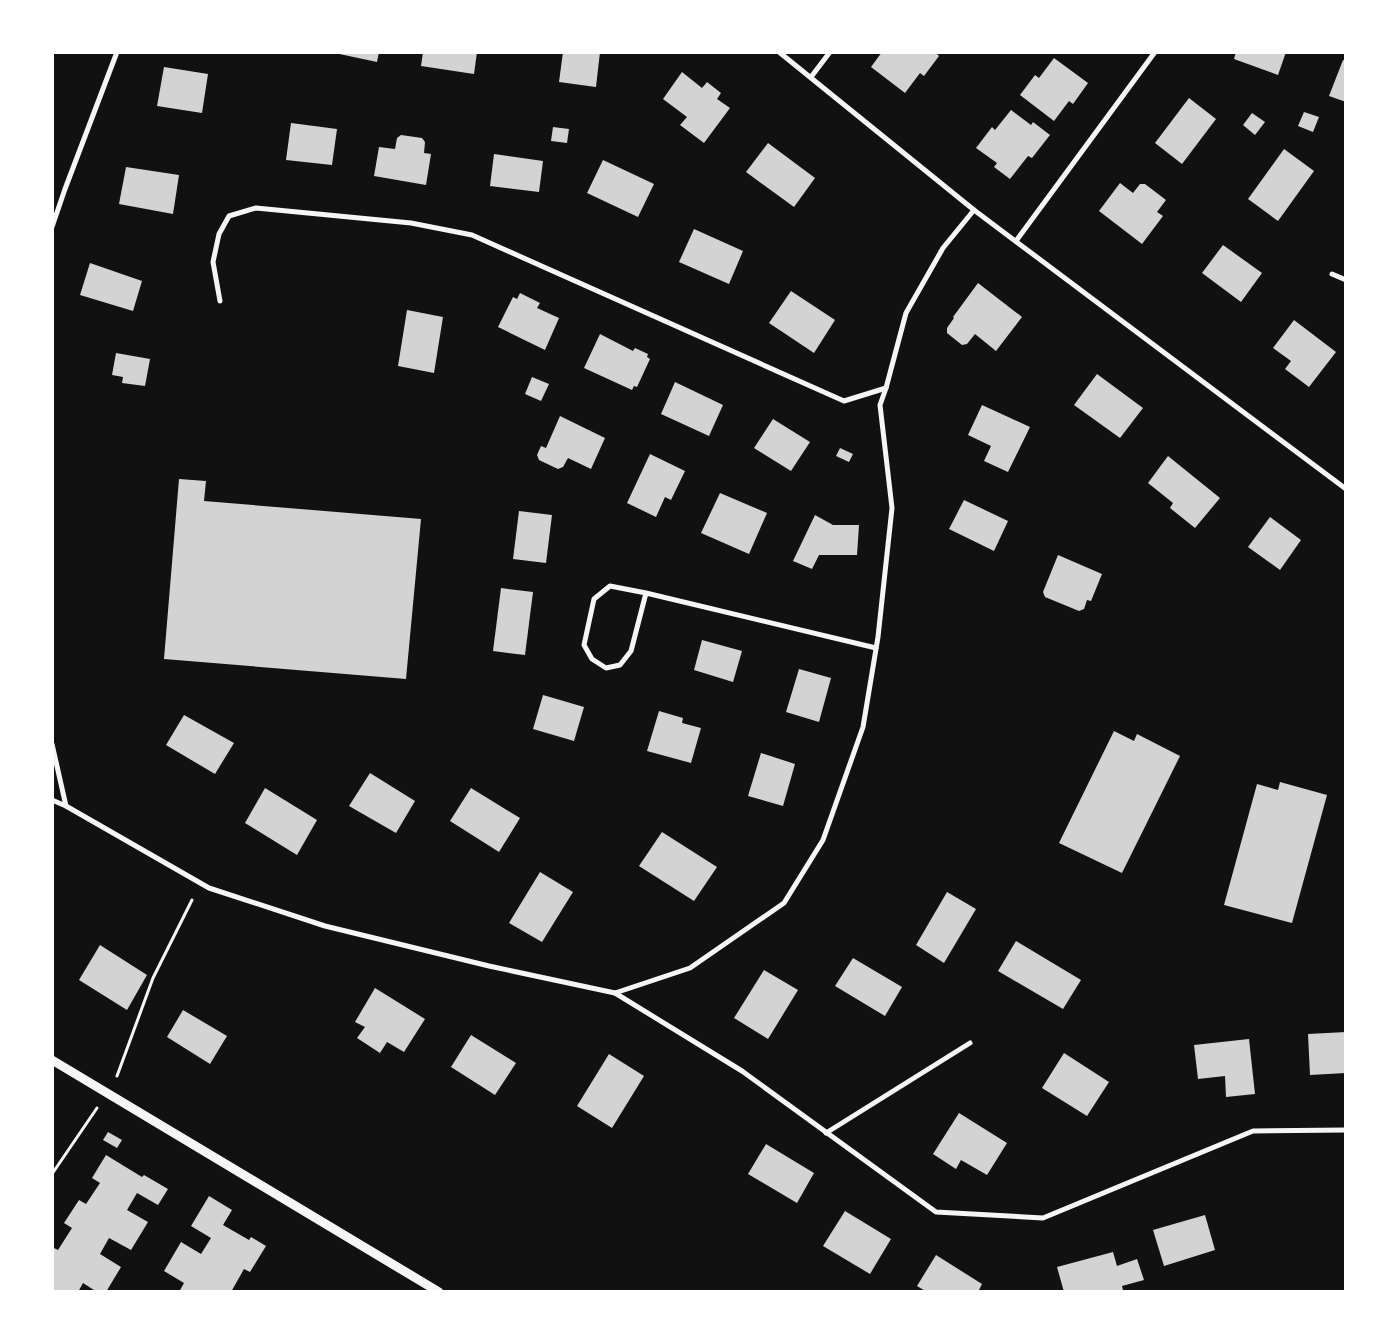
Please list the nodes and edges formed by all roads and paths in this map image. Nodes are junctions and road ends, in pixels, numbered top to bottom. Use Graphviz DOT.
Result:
graph roads {
  1 [pos="117,52"];
  2 [pos="779,52"];
  3 [pos="830,52"];
  4 [pos="1155,52"];
  5 [pos="811,77"];
  6 [pos="974,210"];
  7 [pos="52,227"];
  8 [pos="1016,240"];
  9 [pos="1332,274"];
  10 [pos="1346,280"];
  11 [pos="220,301"];
  12 [pos="886,388"];
  13 [pos="1346,489"];
  14 [pos="646,593"];
  15 [pos="876,648"];
  16 [pos="52,744"];
  17 [pos="52,800"];
  18 [pos="66,806"];
  19 [pos="196,892"];
  20 [pos="615,993"];
  21 [pos="970,1043"];
  22 [pos="52,1060"];
  23 [pos="107,1093"];
  24 [pos="1346,1130"];
  25 [pos="826,1133"];
  26 [pos="52,1174"];
  27 [pos="439,1292"];
  1 -- 7 [label="street"];
  2 -- 5 [label="street"];
  3 -- 5 [label="street"];
  4 -- 8 [label="street"];
  5 -- 6 [label="street"];
  6 -- 8 [label="street"];
  6 -- 12 [label="street"];
  8 -- 13 [label="street"];
  9 -- 10 [label="street"];
  11 -- 12 [label="street"];
  12 -- 15 [label="street"];
  14 -- 14 [label="street"];
  14 -- 15 [label="street"];
  15 -- 20 [label="street"];
  16 -- 18 [label="street"];
  17 -- 18 [label="street"];
  18 -- 20 [label="street"];
  19 -- 23 [label="path"];
  20 -- 25 [label="street"];
  21 -- 25 [label="street"];
  22 -- 23 [label="street"];
  23 -- 26 [label="path"];
  23 -- 27 [label="street"];
  24 -- 25 [label="street"];
}
